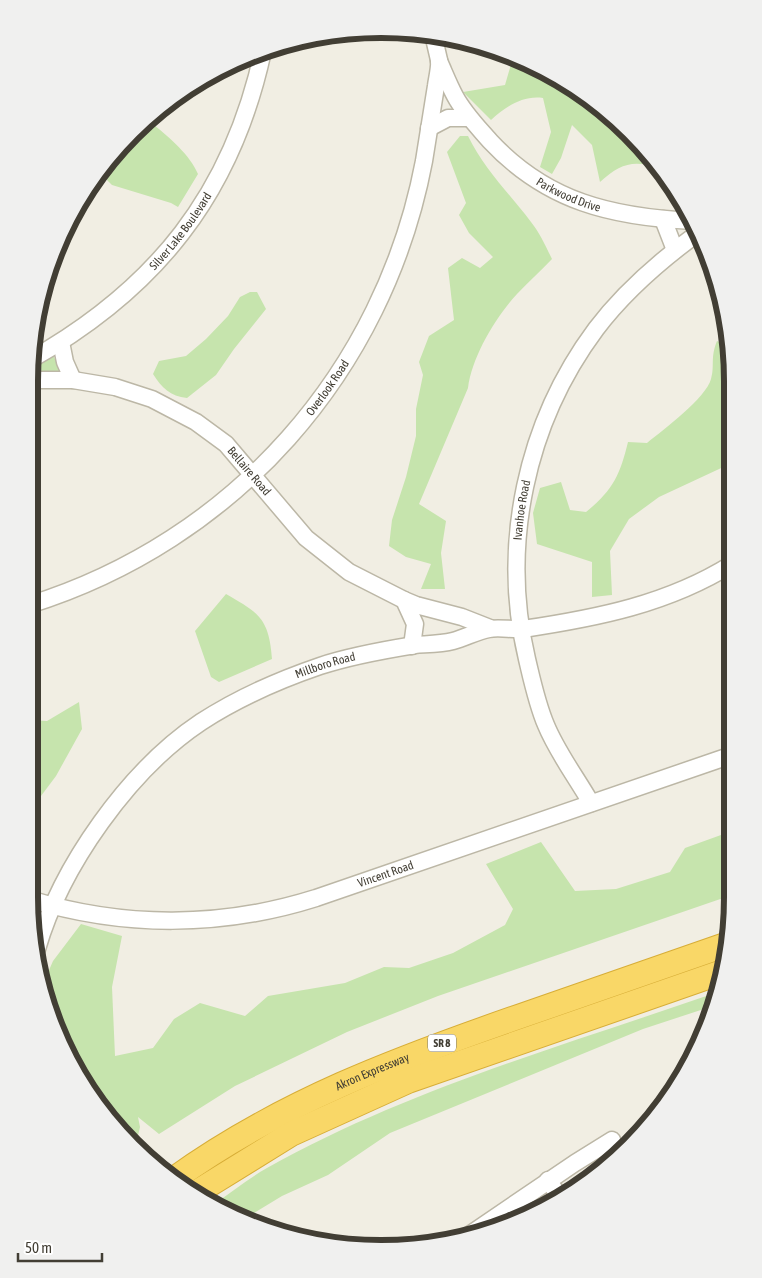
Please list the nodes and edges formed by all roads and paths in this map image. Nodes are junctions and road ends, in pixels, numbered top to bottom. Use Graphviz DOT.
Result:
graph roads {
  1 [pos="435,42"];
  2 [pos="260,60"];
  3 [pos="439,61"];
  4 [pos="469,118"];
  5 [pos="429,128"];
  6 [pos="663,219"];
  7 [pos="684,220"];
  8 [pos="692,237"];
  9 [pos="675,250"];
  10 [pos="61,342"];
  11 [pos="38,355"];
  12 [pos="38,380"];
  13 [pos="73,380"];
  14 [pos="252,476"];
  15 [pos="724,568"];
  16 [pos="404,600"];
  17 [pos="38,602"];
  18 [pos="490,628"];
  19 [pos="520,629"];
  20 [pos="412,646"];
  21 [pos="724,758"];
  22 [pos="591,804"];
  23 [pos="38,901"];
  24 [pos="54,906"];
  25 [pos="40,942"];
  26 [pos="721,946"];
  27 [pos="716,974"];
  28 [pos="612,1140"];
  29 [pos="180,1175"];
  30 [pos="548,1180"];
  31 [pos="201,1190"];
  32 [pos="556,1192"];
  33 [pos="485,1224"];
  1 -- 3 [label="street, Overlook Road"];
  2 -- 10 [label="street, Silver Lake Boulevard"];
  3 -- 4 [label="street, Parkwood Drive"];
  3 -- 5 [label="street, Overlook Road"];
  4 -- 5 [label="street"];
  4 -- 6 [label="street, Parkwood Drive"];
  5 -- 14 [label="street, Overlook Road"];
  6 -- 7 [label="street, Parkwood Drive"];
  6 -- 9 [label="street"];
  8 -- 9 [label="street, Ivanhoe Road"];
  9 -- 19 [label="street, Ivanhoe Road"];
  10 -- 11 [label="street, Silver Lake Boulevard"];
  10 -- 13 [label="street"];
  12 -- 13 [label="street, Bellaire Road"];
  13 -- 14 [label="street, Bellaire Road"];
  14 -- 16 [label="street, Bellaire Road"];
  14 -- 17 [label="street, Overlook Road"];
  15 -- 19 [label="street, Millboro Road"];
  16 -- 18 [label="street, Bellaire Road"];
  16 -- 20 [label="street"];
  18 -- 19 [label="street, Millboro Road"];
  18 -- 20 [label="street, Millboro Road"];
  19 -- 22 [label="street, Ivanhoe Road"];
  20 -- 24 [label="street, Millboro Road"];
  21 -- 22 [label="street, Vincent Road"];
  22 -- 24 [label="street, Vincent Road"];
  23 -- 24 [label="street, Vincent Road"];
  24 -- 25 [label="street, Millboro Road"];
  26 -- 29 [label="highway, Akron Expressway / SR 8"];
  27 -- 31 [label="highway, Akron Expressway / SR 8"];
  28 -- 30 [label="street"];
  30 -- 32 [label="street"];
  30 -- 33 [label="street"];
}
